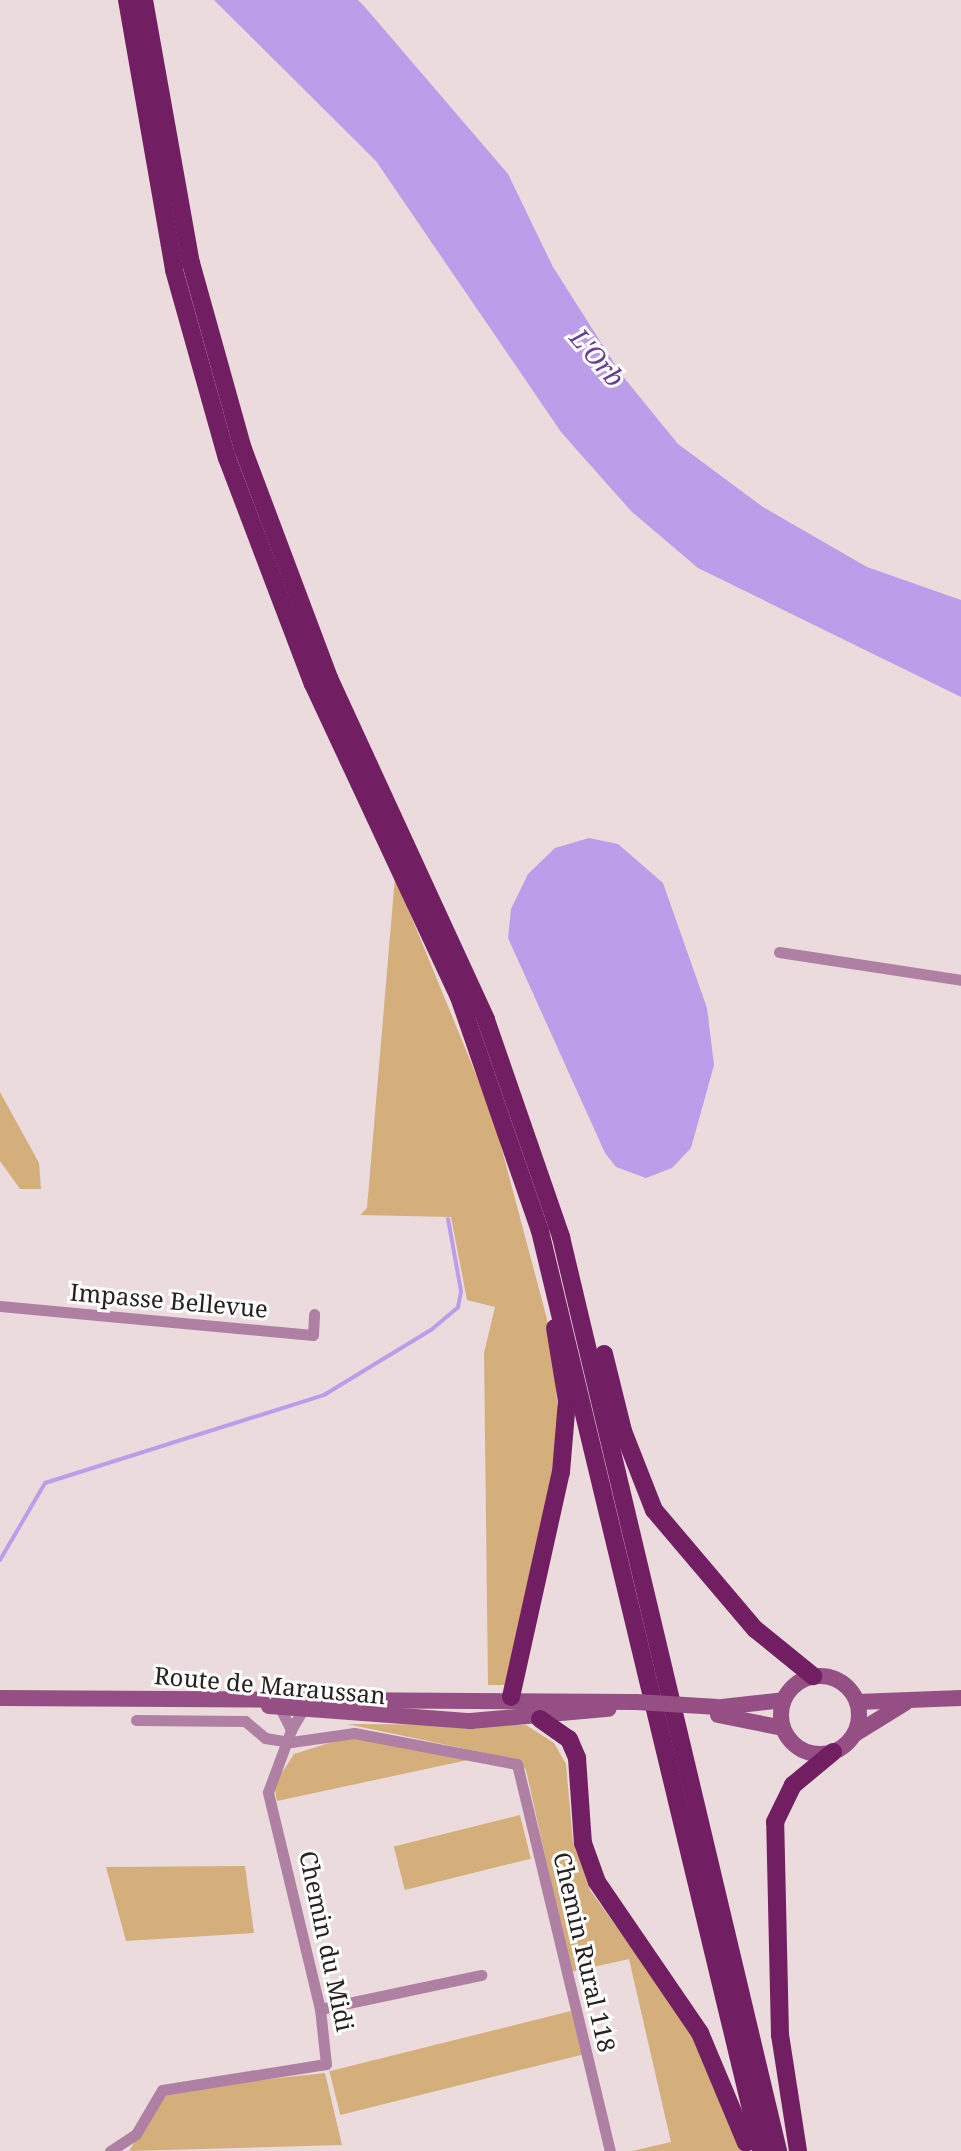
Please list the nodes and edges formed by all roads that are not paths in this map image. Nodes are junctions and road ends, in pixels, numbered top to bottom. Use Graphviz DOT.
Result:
graph roads {
  1 [pos="136,6"];
  2 [pos="779,952"];
  3 [pos="961,980"];
  4 [pos="540,1231"];
  5 [pos="561,1237"];
  6 [pos="0,1306"];
  7 [pos="314,1314"];
  8 [pos="813,1676"];
  9 [pos="511,1697"];
  10 [pos="0,1698"];
  11 [pos="123,1698"];
  12 [pos="961,1698"];
  13 [pos="784,1700"];
  14 [pos="857,1702"];
  15 [pos="905,1703"];
  16 [pos="279,1706"];
  17 [pos="636,1706"];
  18 [pos="303,1709"];
  19 [pos="718,1711"];
  20 [pos="540,1719"];
  21 [pos="136,1720"];
  22 [pos="783,1728"];
  23 [pos="855,1734"];
  24 [pos="291,1736"];
  25 [pos="833,1752"];
  26 [pos="481,1975"];
  27 [pos="320,2009"];
  28 [pos="110,2151"];
  29 [pos="610,2151"];
  30 [pos="750,2151"];
  31 [pos="761,2151"];
  32 [pos="778,2151"];
  33 [pos="798,2151"];
  1 -- 4 [label="highway"];
  1 -- 5 [label="highway"];
  2 -- 3 [label="street"];
  4 -- 9 [label="highway"];
  4 -- 31 [label="highway"];
  5 -- 8 [label="highway"];
  5 -- 32 [label="highway"];
  6 -- 7 [label="street, Impasse Bellevue"];
  8 -- 13 [label="main road"];
  8 -- 14 [label="main road"];
  9 -- 11 [label="main road, Route de Maraussan"];
  9 -- 17 [label="main road, Route de Maraussan"];
  10 -- 11 [label="main road"];
  11 -- 16 [label="main road, Route de Maraussan"];
  12 -- 15 [label="main road"];
  13 -- 19 [label="main road, Route de Maraussan"];
  13 -- 22 [label="main road"];
  14 -- 15 [label="main road"];
  14 -- 23 [label="main road"];
  15 -- 23 [label="main road"];
  16 -- 18 [label="main road, Route de Maraussan"];
  16 -- 24 [label="street"];
  17 -- 19 [label="main road, Route de Maraussan, bridge"];
  17 -- 20 [label="main road, Route de Maraussan"];
  18 -- 20 [label="main road, Route de Maraussan"];
  18 -- 24 [label="street, Chemin du Midi"];
  19 -- 22 [label="main road, Route de Maraussan"];
  20 -- 30 [label="highway"];
  21 -- 24 [label="street"];
  22 -- 25 [label="main road"];
  23 -- 25 [label="main road"];
  24 -- 27 [label="street, Chemin du Midi"];
  24 -- 29 [label="street, Chemin Rural 118"];
  25 -- 33 [label="highway"];
  26 -- 27 [label="street"];
  27 -- 28 [label="street, Chemin du Midi"];
}
